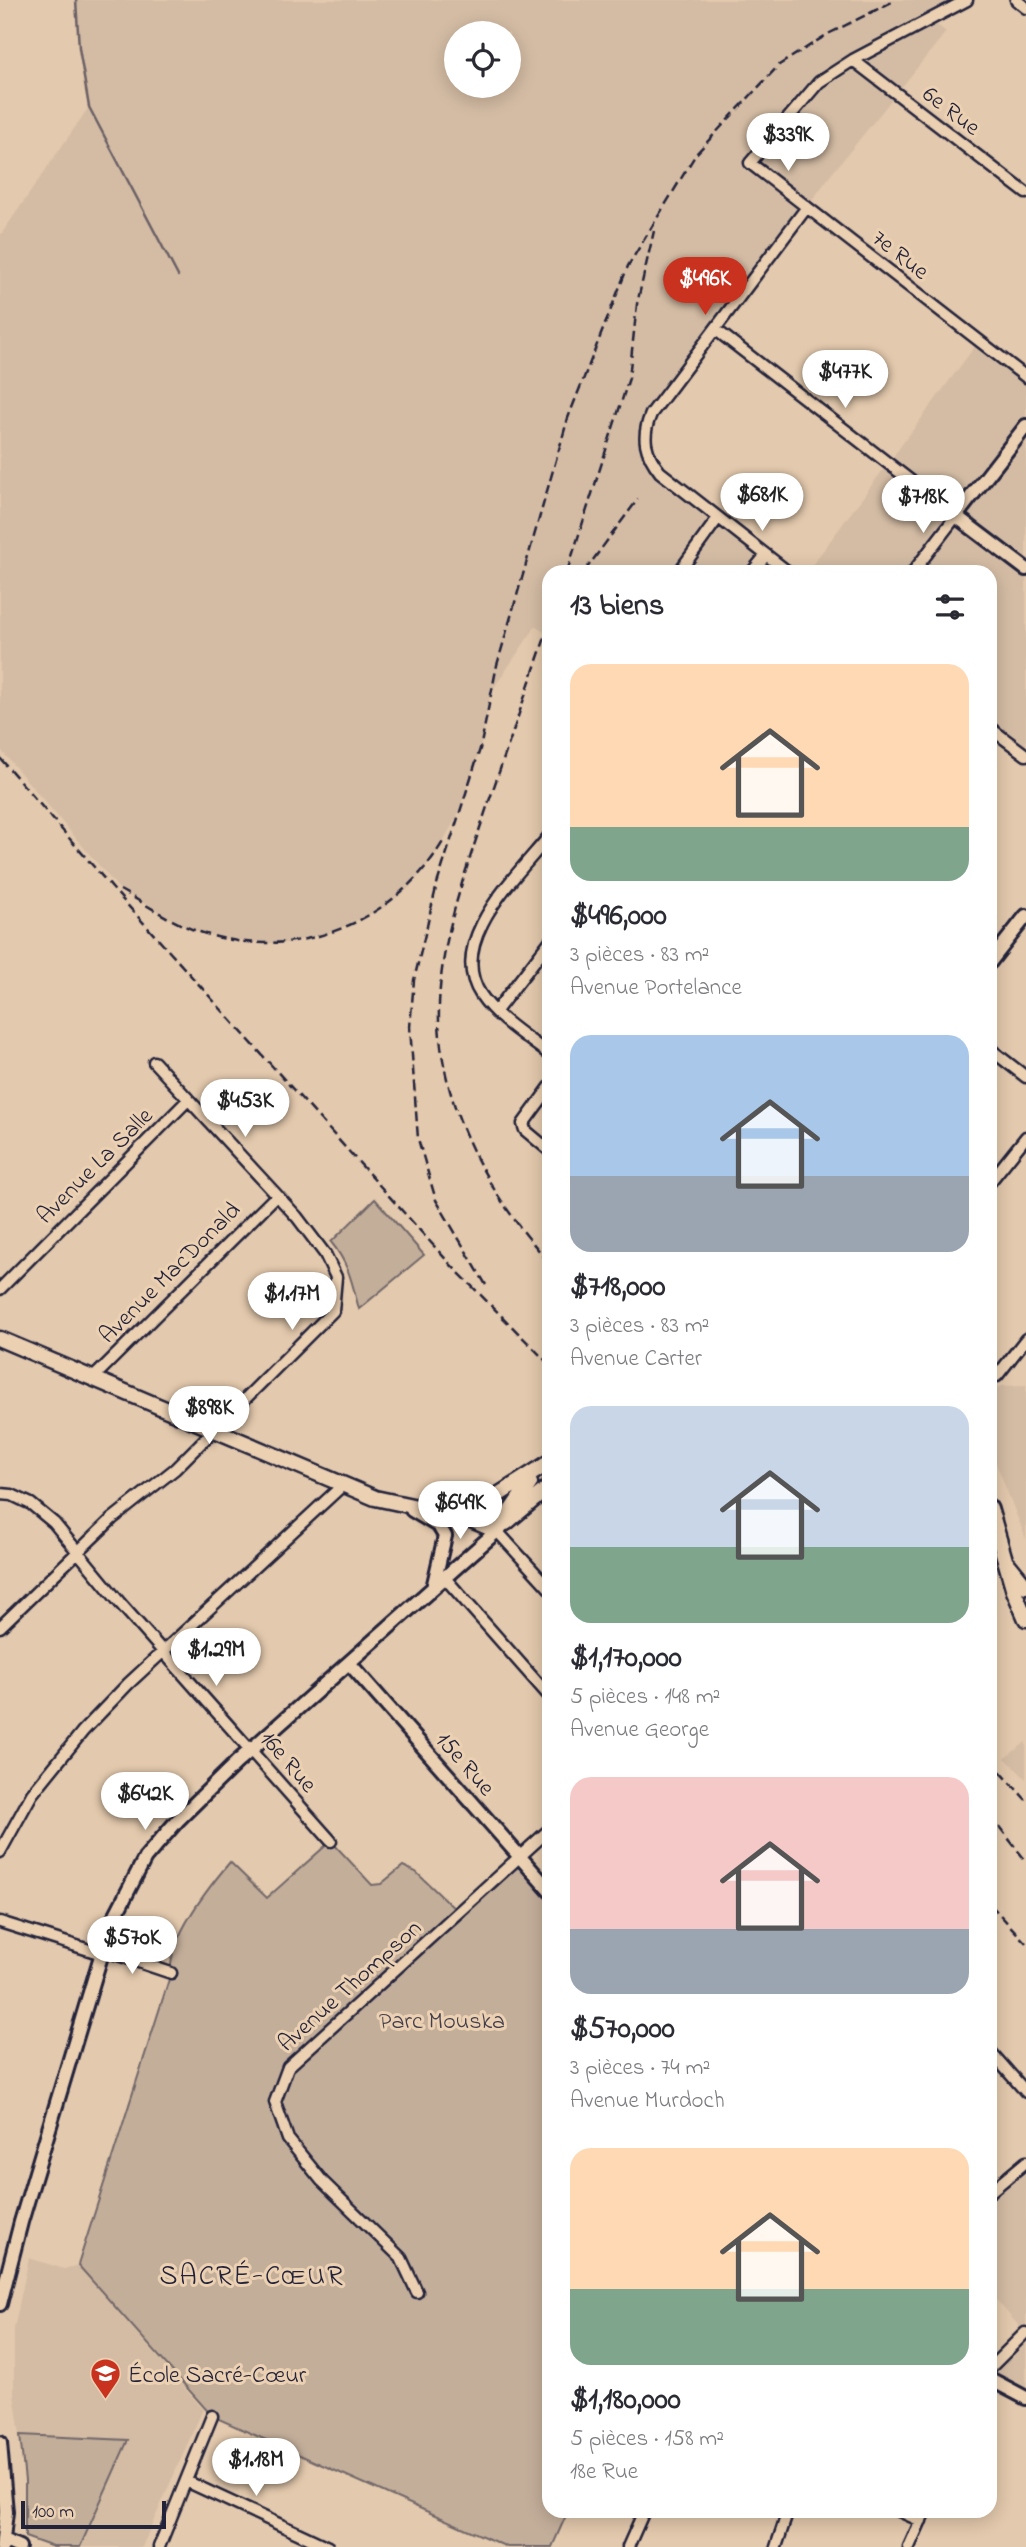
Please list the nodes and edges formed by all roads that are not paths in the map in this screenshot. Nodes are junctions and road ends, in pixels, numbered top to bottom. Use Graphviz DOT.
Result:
graph roads {
  1 [pos="967,0"];
  2 [pos="1016,0"];
  3 [pos="1026,8"];
  4 [pos="853,60"];
  5 [pos="1026,193"];
  6 [pos="807,207"];
  7 [pos="715,329"];
  8 [pos="1026,377"];
  9 [pos="1026,426"];
  10 [pos="956,516"];
  11 [pos="718,518"];
  12 [pos="766,555"];
  13 [pos="684,565"];
  14 [pos="758,565"];
  15 [pos="779,565"];
  16 [pos="918,565"];
  17 [pos="1026,569"];
  18 [pos="997,733"];
  19 [pos="1026,755"];
  20 [pos="542,845"];
  21 [pos="1026,916"];
  22 [pos="542,951"];
  23 [pos="997,953"];
  24 [pos="496,1011"];
  25 [pos="542,1048"];
  26 [pos="997,1054"];
  27 [pos="154,1062"];
  28 [pos="1026,1077"];
  29 [pos="542,1098"];
  30 [pos="188,1100"];
  31 [pos="1026,1138"];
  32 [pos="542,1144"];
  33 [pos="997,1173"];
  34 [pos="276,1196"];
  35 [pos="0,1289"];
  36 [pos="0,1339"];
  37 [pos="1026,1339"];
  38 [pos="997,1376"];
  39 [pos="93,1378"];
  40 [pos="215,1429"];
  41 [pos="542,1467"];
  42 [pos="542,1470"];
  43 [pos="345,1485"];
  44 [pos="542,1493"];
  45 [pos="0,1494"];
  46 [pos="399,1504"];
  47 [pos="997,1530"];
  48 [pos="497,1531"];
  49 [pos="76,1552"];
  50 [pos="1007,1562"];
  51 [pos="445,1578"];
  52 [pos="542,1581"];
  53 [pos="1026,1586"];
  54 [pos="433,1589"];
  55 [pos="1026,1619"];
  56 [pos="0,1627"];
  57 [pos="165,1652"];
  58 [pos="350,1664"];
  59 [pos="542,1688"];
  60 [pos="252,1751"];
  61 [pos="542,1836"];
  62 [pos="331,1841"];
  63 [pos="0,1852"];
  64 [pos="519,1856"];
  65 [pos="542,1882"];
  66 [pos="0,1922"];
  67 [pos="102,1952"];
  68 [pos="171,1972"];
  69 [pos="997,2059"];
  70 [pos="1026,2092"];
  71 [pos="1026,2162"];
  72 [pos="997,2186"];
  73 [pos="417,2292"];
  74 [pos="0,2304"];
  75 [pos="1025,2333"];
  76 [pos="997,2361"];
  77 [pos="997,2383"];
  78 [pos="1026,2398"];
  79 [pos="212,2416"];
  80 [pos="0,2443"];
  81 [pos="186,2481"];
  82 [pos="641,2518"];
  83 [pos="786,2518"];
  84 [pos="922,2518"];
  85 [pos="2,2542"];
  86 [pos="313,2544"];
  87 [pos="19,2547"];
  88 [pos="159,2547"];
  89 [pos="328,2547"];
  90 [pos="628,2547"];
  91 [pos="776,2547"];
  92 [pos="909,2547"];
  1 -- 4 [label="street"];
  2 -- 3 [label="street"];
  4 -- 5 [label="street, 6e Rue"];
  4 -- 6 [label="street, 7e Rue"];
  6 -- 7 [label="street"];
  6 -- 8 [label="street, 7e Rue"];
  7 -- 10 [label="street"];
  7 -- 11 [label="street"];
  9 -- 10 [label="street"];
  10 -- 16 [label="street"];
  10 -- 17 [label="street"];
  11 -- 12 [label="street"];
  11 -- 13 [label="street"];
  12 -- 14 [label="street"];
  12 -- 15 [label="street"];
  18 -- 19 [label="street"];
  20 -- 24 [label="street"];
  21 -- 23 [label="street"];
  22 -- 24 [label="street"];
  24 -- 25 [label="street"];
  26 -- 28 [label="street"];
  27 -- 30 [label="street"];
  29 -- 32 [label="street"];
  30 -- 34 [label="street"];
  30 -- 35 [label="street, Avenue La Salle"];
  31 -- 33 [label="street"];
  34 -- 39 [label="street, Avenue MacDonald"];
  34 -- 40 [label="street"];
  36 -- 39 [label="main road"];
  37 -- 38 [label="street"];
  39 -- 40 [label="main road"];
  40 -- 43 [label="main road"];
  40 -- 49 [label="street"];
  41 -- 46 [label="main road"];
  42 -- 48 [label="main road"];
  43 -- 46 [label="main road"];
  43 -- 57 [label="street"];
  44 -- 48 [label="main road"];
  45 -- 49 [label="street, 16e Rue"];
  46 -- 48 [label="main road"];
  46 -- 54 [label="street"];
  47 -- 50 [label="main road"];
  48 -- 51 [label="street"];
  48 -- 52 [label="street"];
  49 -- 56 [label="street"];
  49 -- 57 [label="street, 16e Rue"];
  50 -- 53 [label="main road"];
  50 -- 55 [label="main road"];
  51 -- 54 [label="street"];
  51 -- 59 [label="street"];
  54 -- 58 [label="street"];
  57 -- 60 [label="street, 16e Rue"];
  57 -- 63 [label="street"];
  58 -- 60 [label="street"];
  58 -- 64 [label="street, 15e Rue"];
  60 -- 62 [label="street, 16e Rue"];
  60 -- 67 [label="street"];
  61 -- 64 [label="street, Avenue Thompson"];
  64 -- 65 [label="street, 15e Rue"];
  64 -- 73 [label="street, Avenue Thompson"];
  66 -- 67 [label="street"];
  67 -- 68 [label="street"];
  67 -- 74 [label="street"];
  69 -- 70 [label="street"];
  71 -- 72 [label="street"];
  75 -- 76 [label="street"];
  77 -- 78 [label="street"];
  79 -- 81 [label="street"];
  80 -- 85 [label="street"];
  81 -- 86 [label="street"];
  81 -- 88 [label="street"];
  82 -- 90 [label="street"];
  83 -- 91 [label="street"];
  84 -- 92 [label="street"];
  85 -- 87 [label="street"];
  86 -- 89 [label="street"];
}
